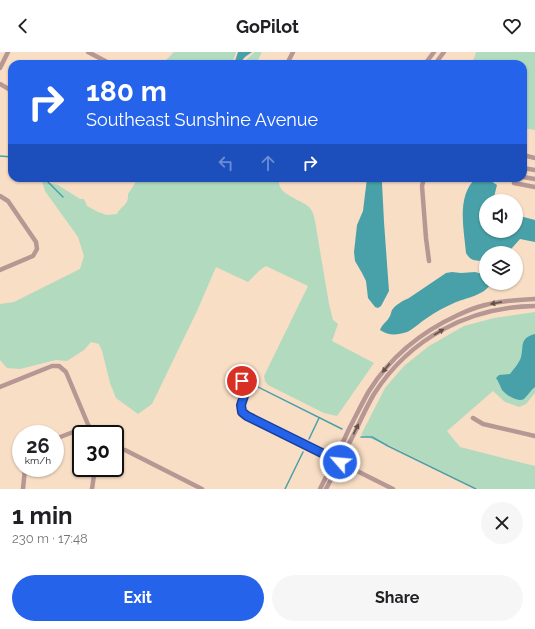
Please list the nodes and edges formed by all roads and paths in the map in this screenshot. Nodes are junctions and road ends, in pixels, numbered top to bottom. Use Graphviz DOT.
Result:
graph roads {
  1 [pos="8,52"];
  2 [pos="88,52"];
  3 [pos="103,60"];
  4 [pos="0,68"];
  5 [pos="423,182"];
  6 [pos="514,183"];
  7 [pos="535,187"];
  8 [pos="0,196"];
  9 [pos="429,261"];
  10 [pos="0,270"];
  11 [pos="535,299"];
  12 [pos="535,306"];
  13 [pos="242,381"];
  14 [pos="0,387"];
  15 [pos="474,418"];
  16 [pos="89,425"];
  17 [pos="535,436"];
  18 [pos="124,450"];
  19 [pos="334,459"];
  20 [pos="340,462"];
  21 [pos="24,477"];
  22 [pos="94,477"];
  23 [pos="23,489"];
  24 [pos="92,489"];
  25 [pos="202,489"];
  26 [pos="320,489"];
  27 [pos="326,489"];
  28 [pos="394,489"];
  1 -- 4 [label="street"];
  2 -- 3 [label="street"];
  5 -- 9 [label="street"];
  6 -- 7 [label="street"];
  8 -- 10 [label="street"];
  11 -- 19 [label="street, one-way"];
  20 -- 12 [label="street, one-way"];
  13 -- 19 [label="street"];
  14 -- 16 [label="street"];
  15 -- 17 [label="street"];
  18 -- 25 [label="street"];
  19 -- 20 [label="street"];
  19 -- 26 [label="street"];
  20 -- 27 [label="street"];
  20 -- 28 [label="street"];
  21 -- 23 [label="street"];
  22 -- 24 [label="street"];
}
